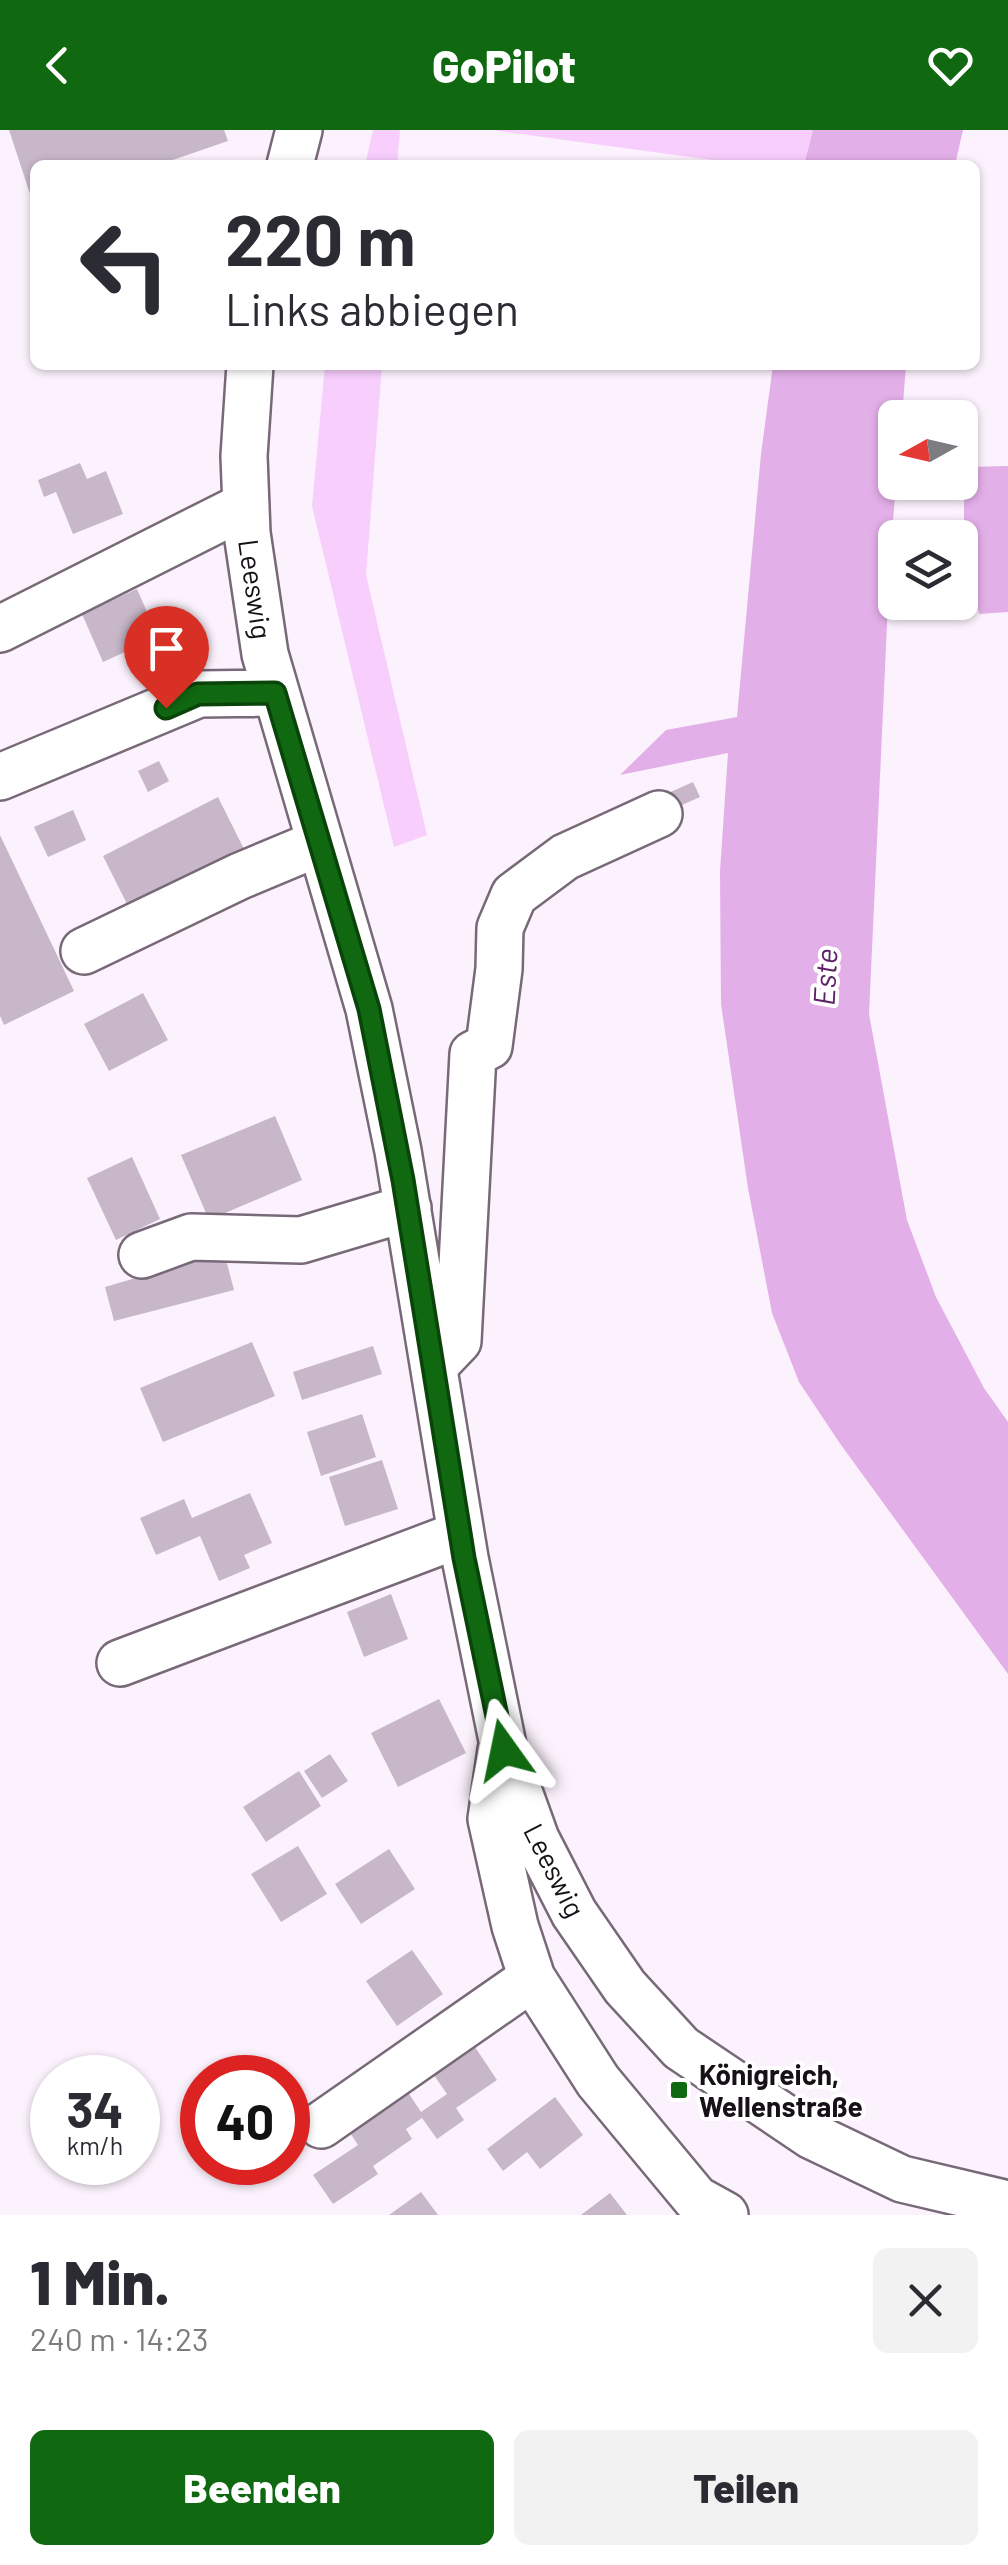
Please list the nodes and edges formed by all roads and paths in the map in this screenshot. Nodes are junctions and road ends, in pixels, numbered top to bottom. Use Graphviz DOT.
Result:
graph roads {
  1 [pos="299,130"];
  2 [pos="291,160"];
  3 [pos="250,370"];
  4 [pos="246,505"];
  5 [pos="0,629"];
  6 [pos="275,693"];
  7 [pos="0,777"];
  8 [pos="659,814"];
  9 [pos="319,843"];
  10 [pos="84,951"];
  11 [pos="408,1208"];
  12 [pos="142,1254"];
  13 [pos="434,1365"];
  14 [pos="461,1534"];
  15 [pos="120,1663"];
  16 [pos="502,1741"];
  17 [pos="574,1913"];
  18 [pos="515,1926"];
  19 [pos="532,1978"];
  20 [pos="320,2125"];
  21 [pos="937,2204"];
  22 [pos="1008,2204"];
  23 [pos="725,2215"];
  1 -- 2 [label="street"];
  3 -- 4 [label="street, Leeswig"];
  4 -- 5 [label="street"];
  4 -- 6 [label="street, Leeswig"];
  6 -- 7 [label="street"];
  6 -- 9 [label="street, Leeswig"];
  8 -- 13 [label="street"];
  9 -- 10 [label="street"];
  9 -- 11 [label="street, Leeswig"];
  11 -- 12 [label="street"];
  11 -- 13 [label="street, Leeswig"];
  13 -- 14 [label="street, Leeswig"];
  14 -- 15 [label="street"];
  14 -- 16 [label="street, Leeswig"];
  16 -- 17 [label="street, Leeswig"];
  16 -- 18 [label="street"];
  17 -- 18 [label="street"];
  17 -- 21 [label="street, Leeswig"];
  18 -- 19 [label="street"];
  19 -- 20 [label="street"];
  19 -- 23 [label="street"];
  21 -- 22 [label="street, Leeswig"];
}
